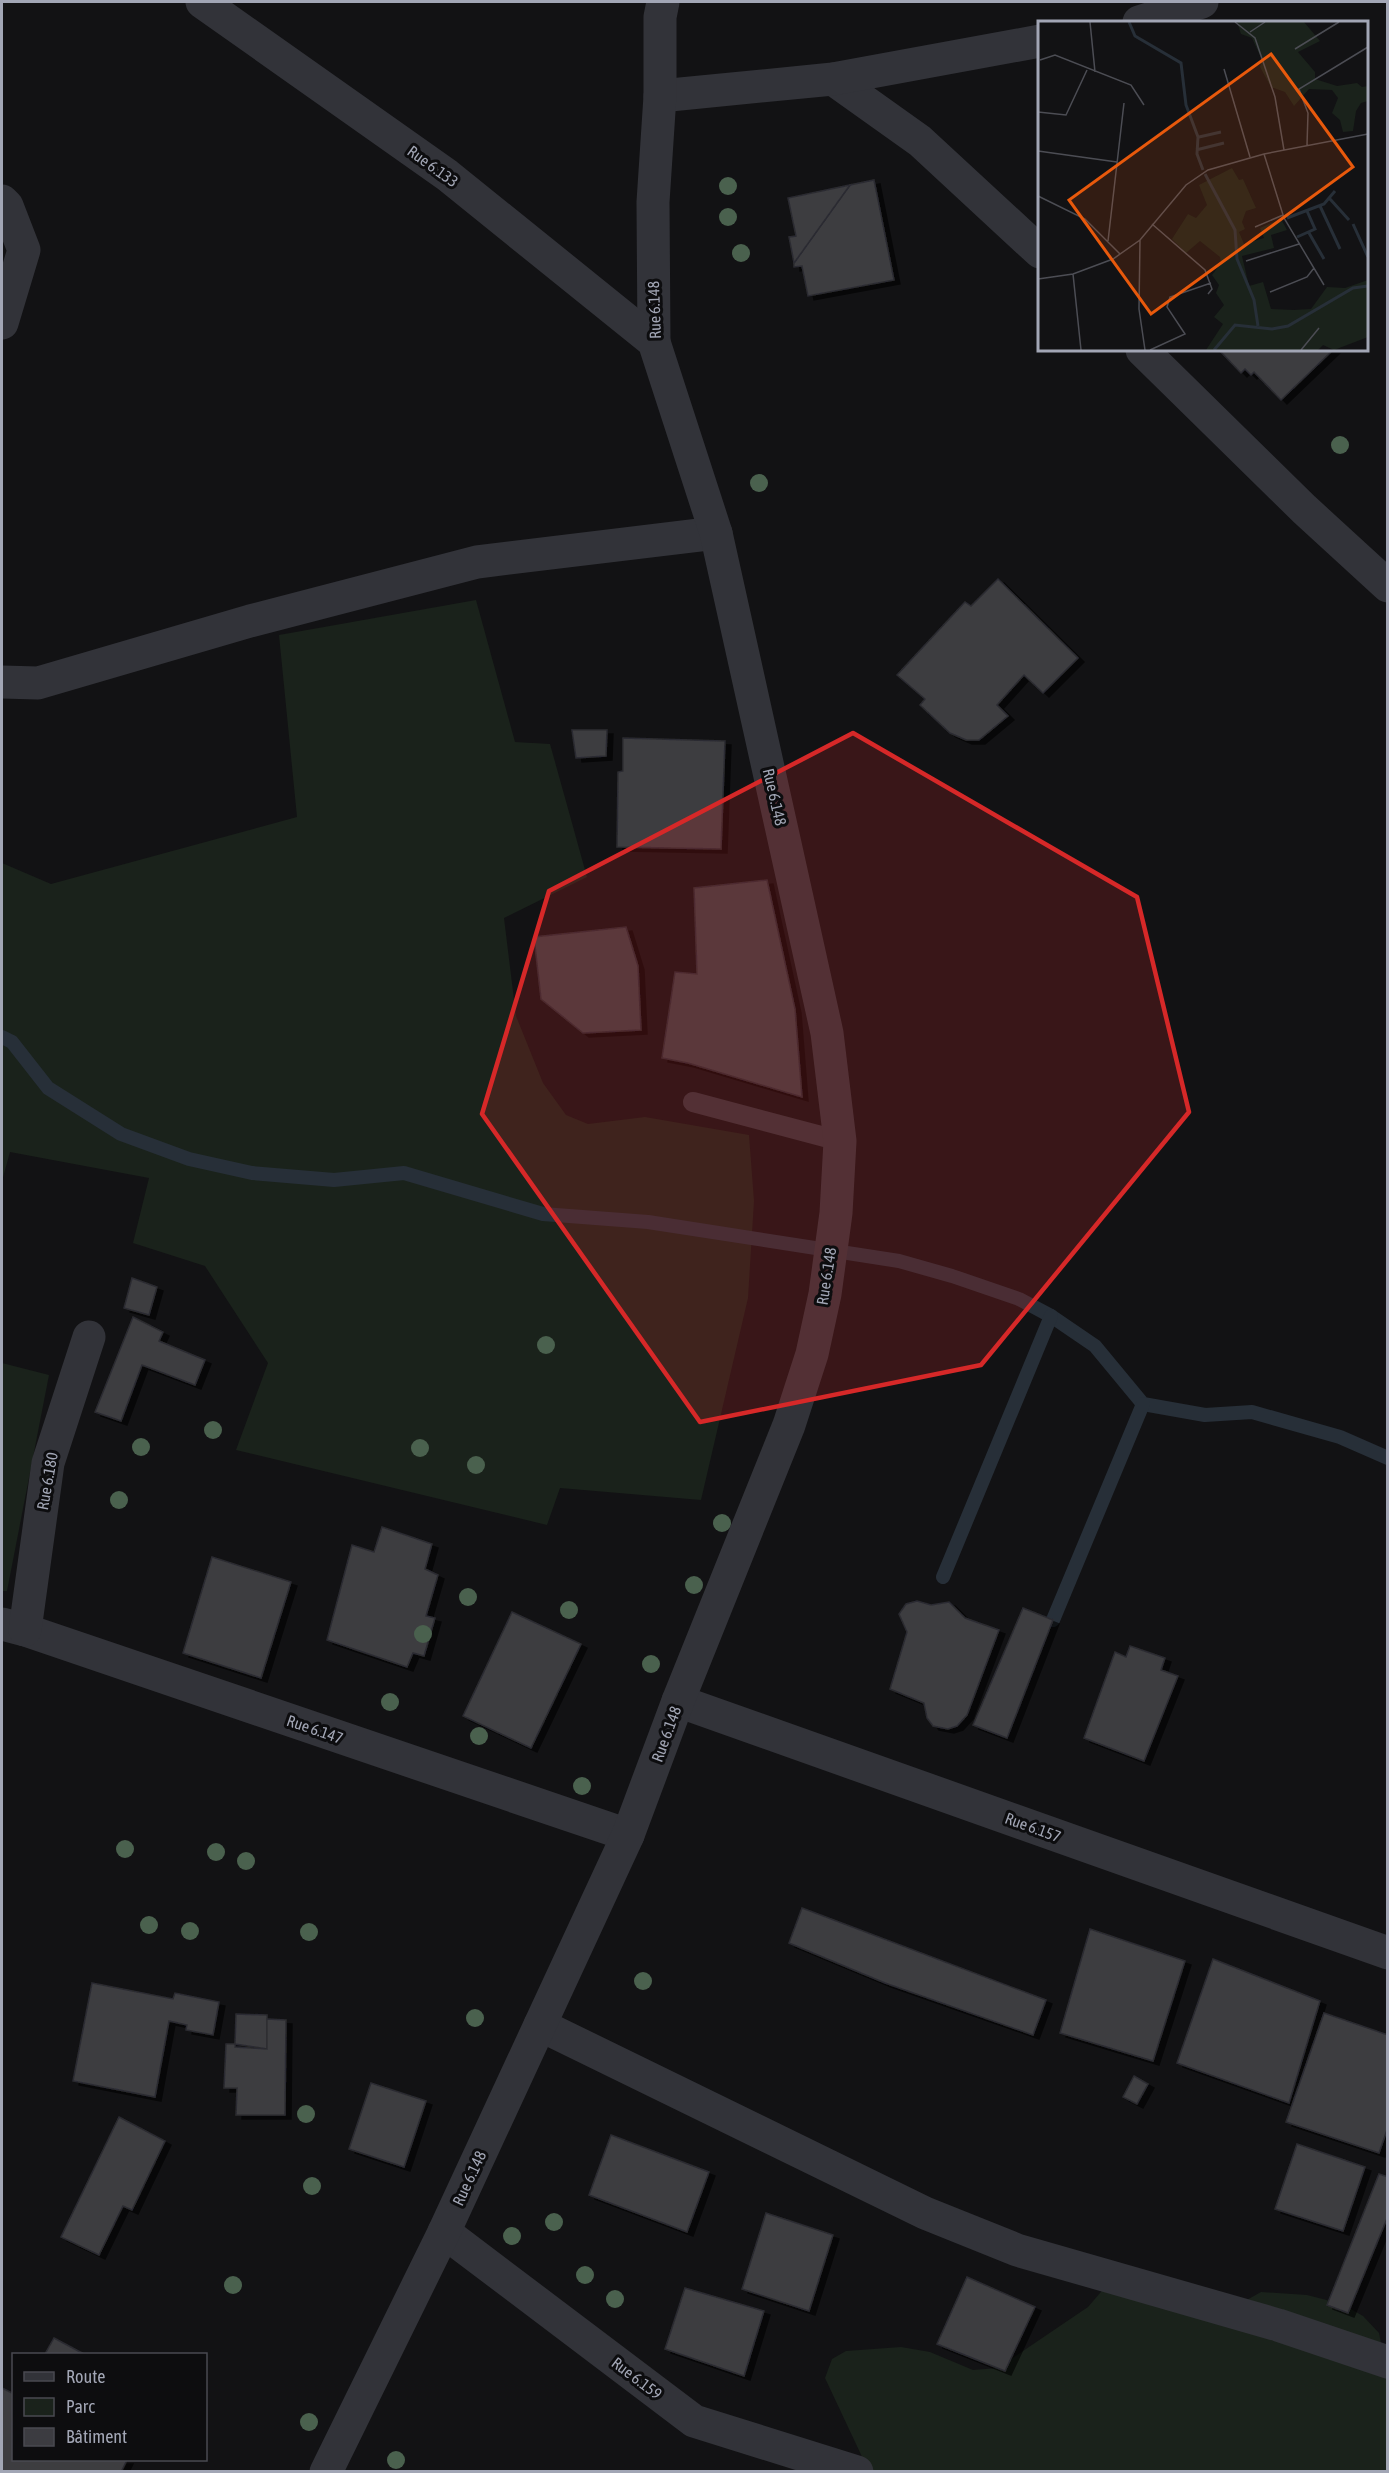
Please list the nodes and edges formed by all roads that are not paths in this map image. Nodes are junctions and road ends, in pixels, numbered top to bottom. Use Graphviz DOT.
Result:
graph roads {
  1 [pos="202,2"];
  2 [pos="663,2"];
  3 [pos="1202,2"];
  4 [pos="1142,21"];
  5 [pos="1038,41"];
  6 [pos="833,79"];
  7 [pos="660,96"];
  8 [pos="2,201"];
  9 [pos="1038,250"];
  10 [pos="2,323"];
  11 [pos="654,342"];
  12 [pos="1143,351"];
  13 [pos="716,533"];
  14 [pos="1388,586"];
  15 [pos="2,682"];
  16 [pos="693,1102"];
  17 [pos="840,1141"];
  18 [pos="89,1336"];
  19 [pos="13,1627"];
  20 [pos="678,1701"];
  21 [pos="628,1835"];
  22 [pos="1388,1953"];
  23 [pos="540,2025"];
  24 [pos="444,2232"];
  25 [pos="1388,2362"];
  26 [pos="326,2472"];
  27 [pos="857,2472"];
  1 -- 11 [label="street, Rue 6.133"];
  2 -- 7 [label="street, Rue 6.148"];
  3 -- 4 [label="street"];
  5 -- 6 [label="street"];
  6 -- 7 [label="street"];
  6 -- 9 [label="street"];
  7 -- 11 [label="street, Rue 6.148"];
  8 -- 10 [label="street"];
  11 -- 13 [label="street, Rue 6.148"];
  12 -- 14 [label="street"];
  13 -- 15 [label="street"];
  13 -- 17 [label="street, Rue 6.148"];
  16 -- 17 [label="lane"];
  17 -- 20 [label="street, Rue 6.148"];
  18 -- 19 [label="street, Rue 6.180"];
  19 -- 21 [label="street, Rue 6.147"];
  20 -- 21 [label="street, Rue 6.148"];
  20 -- 22 [label="street, Rue 6.157"];
  21 -- 23 [label="street, Rue 6.148"];
  23 -- 24 [label="street, Rue 6.148"];
  23 -- 25 [label="street"];
  24 -- 26 [label="street, Rue 6.148"];
  24 -- 27 [label="street, Rue 6.159"];
}
